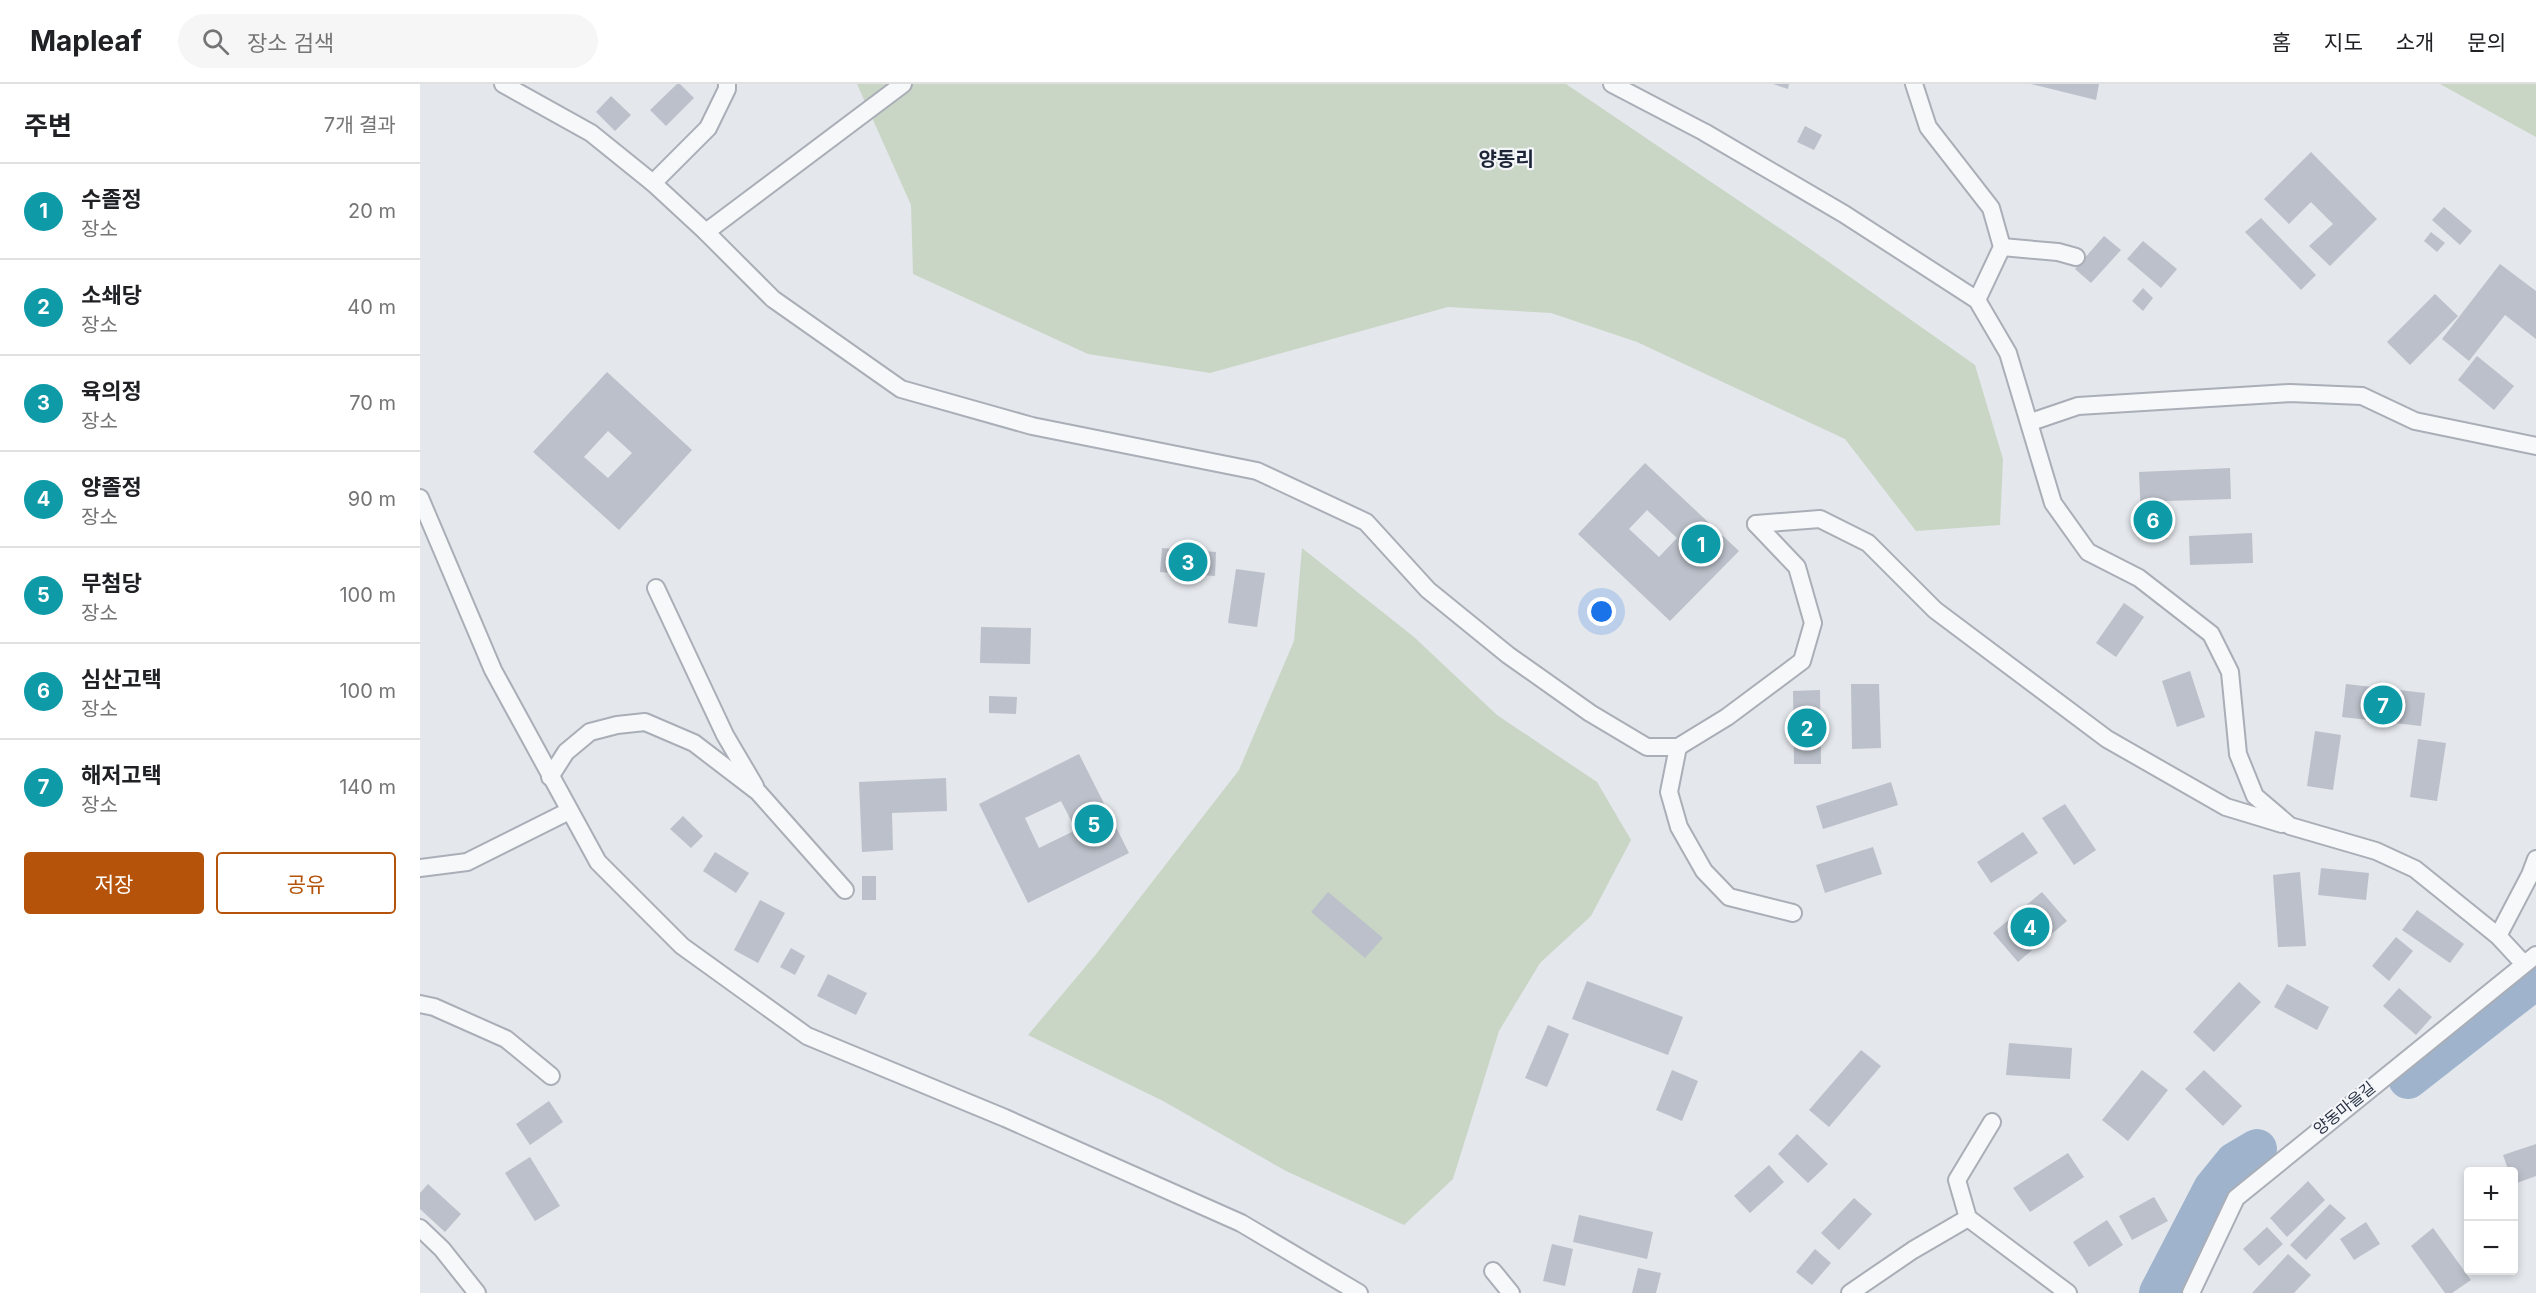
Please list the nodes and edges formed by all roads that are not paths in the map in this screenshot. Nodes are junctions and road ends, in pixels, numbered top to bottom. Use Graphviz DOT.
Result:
graph roads {
  1 [pos="503,84"];
  2 [pos="727,84"];
  3 [pos="903,84"];
  4 [pos="1612,84"];
  5 [pos="1914,84"];
  6 [pos="653,183"];
  7 [pos="706,232"];
  8 [pos="2002,247"];
  9 [pos="2076,257"];
  10 [pos="1977,300"];
  11 [pos="2031,423"];
  12 [pos="2536,446"];
  13 [pos="420,498"];
  14 [pos="426,526"];
  15 [pos="656,588"];
  16 [pos="1678,747"];
  17 [pos="550,777"];
  18 [pos="758,792"];
  19 [pos="570,812"];
  20 [pos="2290,826"];
  21 [pos="2536,859"];
  22 [pos="420,868"];
  23 [pos="845,890"];
  24 [pos="1793,913"];
  25 [pos="2498,936"];
  26 [pos="2530,959"];
  27 [pos="420,1004"];
  28 [pos="551,1076"];
  29 [pos="1992,1122"];
  30 [pos="1968,1218"];
  31 [pos="420,1228"];
  32 [pos="1493,1271"];
  33 [pos="477,1293"];
  34 [pos="1359,1293"];
  35 [pos="1511,1293"];
  36 [pos="1851,1293"];
  37 [pos="2068,1293"];
  38 [pos="2191,1293"];
  1 -- 6 [label="lane"];
  2 -- 6 [label="lane"];
  3 -- 7 [label="lane"];
  4 -- 10 [label="lane"];
  5 -- 8 [label="lane"];
  6 -- 7 [label="lane"];
  7 -- 16 [label="lane"];
  8 -- 9 [label="lane"];
  8 -- 10 [label="lane"];
  10 -- 11 [label="lane"];
  11 -- 12 [label="lane"];
  11 -- 20 [label="lane"];
  13 -- 14 [label="lane"];
  14 -- 17 [label="lane"];
  15 -- 18 [label="lane"];
  16 -- 20 [label="lane"];
  16 -- 24 [label="lane"];
  17 -- 18 [label="lane"];
  17 -- 19 [label="lane"];
  18 -- 23 [label="lane"];
  19 -- 22 [label="lane"];
  19 -- 34 [label="lane"];
  20 -- 25 [label="lane"];
  21 -- 25 [label="lane"];
  25 -- 26 [label="lane"];
  26 -- 38 [label="lane, 양동마을길"];
  27 -- 28 [label="lane"];
  29 -- 30 [label="lane"];
  30 -- 36 [label="lane"];
  30 -- 37 [label="lane"];
  31 -- 33 [label="lane"];
  32 -- 35 [label="lane"];
}
